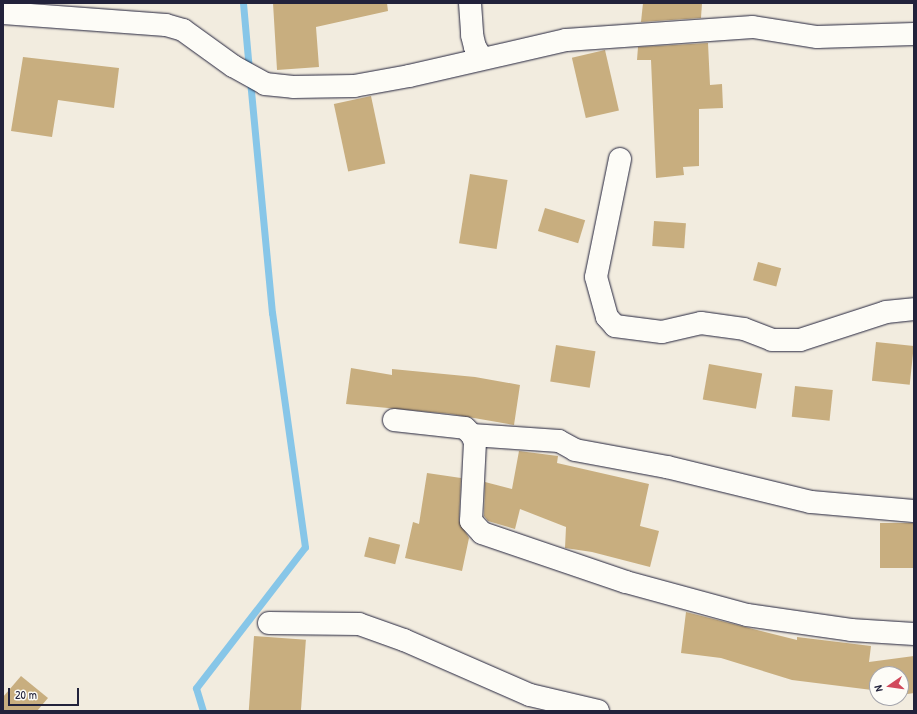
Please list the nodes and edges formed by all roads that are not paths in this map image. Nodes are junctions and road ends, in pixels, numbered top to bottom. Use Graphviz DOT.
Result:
graph roads {
  1 [pos="470,3"];
  2 [pos="3,13"];
  3 [pos="914,34"];
  4 [pos="482,58"];
  5 [pos="620,159"];
  6 [pos="914,308"];
  7 [pos="394,420"];
  8 [pos="472,434"];
  9 [pos="914,511"];
  10 [pos="269,623"];
  11 [pos="914,634"];
  12 [pos="598,711"];
  1 -- 4 [label="street"];
  2 -- 4 [label="street"];
  3 -- 4 [label="street"];
  5 -- 6 [label="street"];
  7 -- 8 [label="street"];
  8 -- 9 [label="street"];
  8 -- 11 [label="street"];
  10 -- 12 [label="street"];
}
